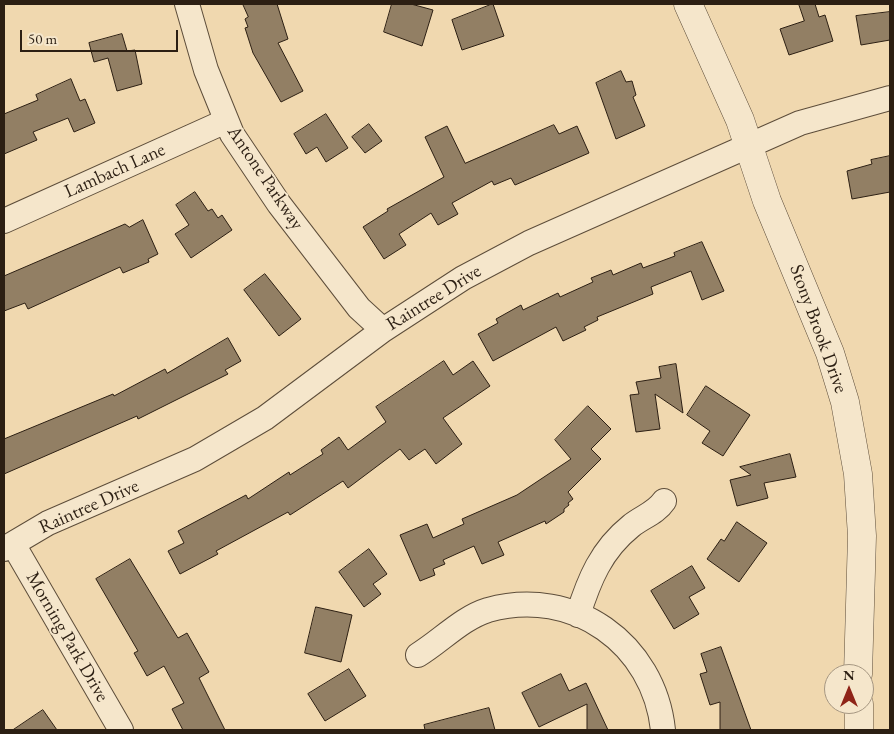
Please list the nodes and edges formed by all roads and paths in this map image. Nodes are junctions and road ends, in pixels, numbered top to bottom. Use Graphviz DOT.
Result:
graph roads {
  1 [pos="187,4"];
  2 [pos="688,4"];
  3 [pos="890,98"];
  4 [pos="226,122"];
  5 [pos="749,147"];
  6 [pos="4,221"];
  7 [pos="383,330"];
  8 [pos="664,501"];
  9 [pos="8,547"];
  10 [pos="578,615"];
  11 [pos="418,655"];
  12 [pos="858,664"];
  13 [pos="859,714"];
  14 [pos="121,730"];
  15 [pos="663,730"];
  16 [pos="859,730"];
  1 -- 4 [label="street, Antone Parkway"];
  2 -- 5 [label="street, Stony Brook Drive"];
  3 -- 5 [label="street, Raintree Drive"];
  4 -- 6 [label="street, Lambach Lane"];
  4 -- 7 [label="street, Antone Parkway"];
  5 -- 7 [label="street, Raintree Drive"];
  5 -- 12 [label="street, Stony Brook Drive"];
  7 -- 9 [label="street, Raintree Drive"];
  8 -- 10 [label="street"];
  9 -- 14 [label="street, Morning Park Drive"];
  10 -- 11 [label="street"];
  10 -- 15 [label="street"];
  13 -- 16 [label="street"];
}
